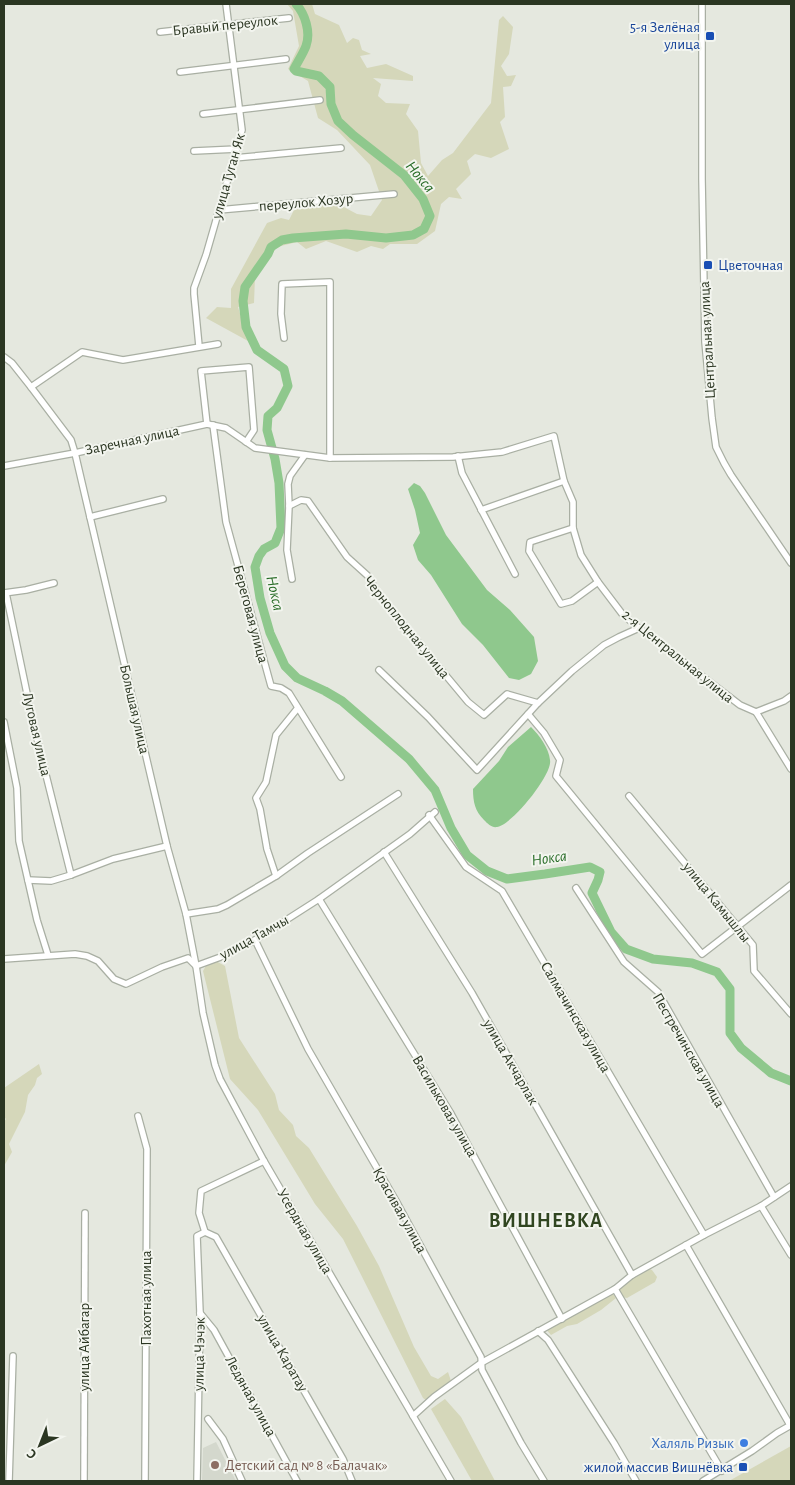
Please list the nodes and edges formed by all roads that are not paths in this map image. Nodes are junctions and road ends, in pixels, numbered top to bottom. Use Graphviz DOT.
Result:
graph roads {
  1 [pos="226,4"];
  2 [pos="702,4"];
  3 [pos="289,18"];
  4 [pos="228,25"];
  5 [pos="160,32"];
  6 [pos="286,59"];
  7 [pos="234,66"];
  8 [pos="180,72"];
  9 [pos="320,100"];
  10 [pos="240,110"];
  11 [pos="203,114"];
  12 [pos="340,148"];
  13 [pos="237,149"];
  14 [pos="194,151"];
  15 [pos="234,158"];
  16 [pos="394,194"];
  17 [pos="219,210"];
  18 [pos="284,338"];
  19 [pos="218,344"];
  20 [pos="199,346"];
  21 [pos="4,357"];
  22 [pos="31,387"];
  23 [pos="210,424"];
  24 [pos="246,442"];
  25 [pos="75,453"];
  26 [pos="304,455"];
  27 [pos="458,456"];
  28 [pos="330,458"];
  29 [pos="4,466"];
  30 [pos="564,481"];
  31 [pos="163,499"];
  32 [pos="289,506"];
  33 [pos="481,510"];
  34 [pos="90,517"];
  35 [pos="573,528"];
  36 [pos="791,563"];
  37 [pos="515,574"];
  38 [pos="292,579"];
  39 [pos="598,582"];
  40 [pos="54,583"];
  41 [pos="5,593"];
  42 [pos="639,628"];
  43 [pos="379,670"];
  44 [pos="791,696"];
  45 [pos="538,704"];
  46 [pos="297,708"];
  47 [pos="756,712"];
  48 [pos="528,714"];
  49 [pos="4,722"];
  50 [pos="791,769"];
  51 [pos="340,777"];
  52 [pos="398,794"];
  53 [pos="630,796"];
  54 [pos="432,814"];
  55 [pos="167,846"];
  56 [pos="384,852"];
  57 [pos="71,875"];
  58 [pos="276,876"];
  59 [pos="28,880"];
  60 [pos="791,886"];
  61 [pos="576,888"];
  62 [pos="319,899"];
  63 [pos="186,914"];
  64 [pos="737,926"];
  65 [pos="255,940"];
  66 [pos="48,955"];
  67 [pos="4,959"];
  68 [pos="196,966"];
  69 [pos="791,1014"];
  70 [pos="138,1116"];
  71 [pos="264,1161"];
  72 [pos="791,1186"];
  73 [pos="774,1197"];
  74 [pos="761,1206"];
  75 [pos="85,1213"];
  76 [pos="205,1232"];
  77 [pos="704,1235"];
  78 [pos="686,1245"];
  79 [pos="791,1255"];
  80 [pos="632,1275"];
  81 [pos="615,1289"];
  82 [pos="200,1313"];
  83 [pos="562,1319"];
  84 [pos="538,1331"];
  85 [pos="13,1356"];
  86 [pos="481,1363"];
  87 [pos="413,1416"];
  88 [pos="208,1419"];
  89 [pos="791,1425"];
  90 [pos="722,1470"];
  91 [pos="9,1481"];
  92 [pos="84,1481"];
  93 [pos="145,1481"];
  94 [pos="197,1481"];
  95 [pos="242,1481"];
  96 [pos="297,1481"];
  97 [pos="352,1481"];
  98 [pos="451,1481"];
  99 [pos="544,1481"];
  100 [pos="636,1481"];
  101 [pos="703,1481"];
  1 -- 4 [label="street, улица Туган Як"];
  2 -- 36 [label="street, Центральная улица"];
  3 -- 4 [label="street, Бравый переулок"];
  4 -- 5 [label="street, Бравый переулок"];
  4 -- 7 [label="street, улица Туган Як"];
  6 -- 7 [label="street"];
  7 -- 8 [label="street"];
  7 -- 10 [label="street, улица Туган Як"];
  9 -- 10 [label="street"];
  10 -- 11 [label="street"];
  10 -- 13 [label="street, улица Туган Як"];
  12 -- 15 [label="street"];
  13 -- 14 [label="street"];
  13 -- 15 [label="street, улица Туган Як"];
  15 -- 17 [label="street, улица Туган Як"];
  16 -- 17 [label="street, переулок Хозур"];
  17 -- 20 [label="street, улица Туган Як"];
  18 -- 28 [label="street"];
  19 -- 20 [label="street"];
  20 -- 22 [label="street"];
  21 -- 22 [label="street, Большая улица"];
  22 -- 25 [label="street, Большая улица"];
  23 -- 24 [label="street"];
  23 -- 24 [label="street, Береговая улица"];
  23 -- 25 [label="street, Заречная улица"];
  23 -- 46 [label="street, Береговая улица"];
  24 -- 26 [label="street, 2-я Центральная улица"];
  25 -- 29 [label="street, Заречная улица"];
  25 -- 34 [label="street, Большая улица"];
  26 -- 28 [label="street, 2-я Центральная улица"];
  26 -- 32 [label="street"];
  27 -- 28 [label="street, 2-я Центральная улица"];
  27 -- 30 [label="street, 2-я Центральная улица"];
  27 -- 33 [label="street"];
  30 -- 33 [label="street"];
  30 -- 35 [label="street, 2-я Центральная улица"];
  31 -- 34 [label="street"];
  32 -- 38 [label="street"];
  32 -- 45 [label="street, Черноплодная улица"];
  33 -- 37 [label="street"];
  34 -- 55 [label="street, Большая улица"];
  35 -- 39 [label="street, 2-я Центральная улица"];
  35 -- 39 [label="street"];
  39 -- 42 [label="street, 2-я Центральная улица"];
  40 -- 41 [label="street"];
  41 -- 57 [label="street, Луговая улица"];
  42 -- 45 [label="street"];
  42 -- 47 [label="street, 2-я Центральная улица"];
  43 -- 48 [label="street"];
  44 -- 47 [label="street"];
  45 -- 48 [label="street"];
  46 -- 51 [label="street, Береговая улица"];
  46 -- 58 [label="street"];
  47 -- 50 [label="street"];
  48 -- 64 [label="street"];
  49 -- 59 [label="street, Луговая улица"];
  52 -- 58 [label="street"];
  53 -- 64 [label="street, улица Камышлы"];
  54 -- 56 [label="street, улица Тамчы"];
  54 -- 77 [label="street, Салмачинская улица"];
  55 -- 57 [label="street"];
  55 -- 63 [label="street, Большая улица"];
  56 -- 62 [label="street, улица Тамчы"];
  56 -- 80 [label="street, улица Акчарлак"];
  57 -- 59 [label="street"];
  58 -- 63 [label="street"];
  59 -- 66 [label="street, Луговая улица"];
  60 -- 64 [label="street"];
  61 -- 73 [label="street, Пестречинская улица"];
  62 -- 65 [label="street, улица Тамчы"];
  62 -- 83 [label="street, Васильковая улица"];
  63 -- 68 [label="street, Большая улица"];
  64 -- 69 [label="street, улица Камышлы"];
  65 -- 68 [label="street, улица Тамчы"];
  65 -- 86 [label="street, Красивая улица"];
  66 -- 67 [label="street, улица Тамчы"];
  66 -- 68 [label="street, улица Тамчы"];
  68 -- 71 [label="street, Усердная улица"];
  70 -- 93 [label="street, Пахотная улица"];
  71 -- 76 [label="street"];
  71 -- 87 [label="street, Усердная улица"];
  72 -- 73 [label="street"];
  73 -- 74 [label="street"];
  74 -- 77 [label="street"];
  74 -- 79 [label="street"];
  75 -- 92 [label="street, улица Айбагар"];
  76 -- 82 [label="street, улица Чэчэк"];
  76 -- 97 [label="street, улица Каратау"];
  77 -- 78 [label="street"];
  78 -- 80 [label="street"];
  78 -- 89 [label="street"];
  80 -- 81 [label="street"];
  81 -- 83 [label="street"];
  81 -- 90 [label="street"];
  82 -- 94 [label="street, улица Чэчэк"];
  82 -- 96 [label="street, Ледяная улица"];
  83 -- 84 [label="street"];
  84 -- 86 [label="street"];
  84 -- 100 [label="street"];
  85 -- 91 [label="street"];
  86 -- 87 [label="street"];
  86 -- 99 [label="street, Красивая улица"];
  87 -- 98 [label="street, Усердная улица"];
  88 -- 95 [label="street"];
  89 -- 90 [label="street"];
  90 -- 101 [label="street"];
}
